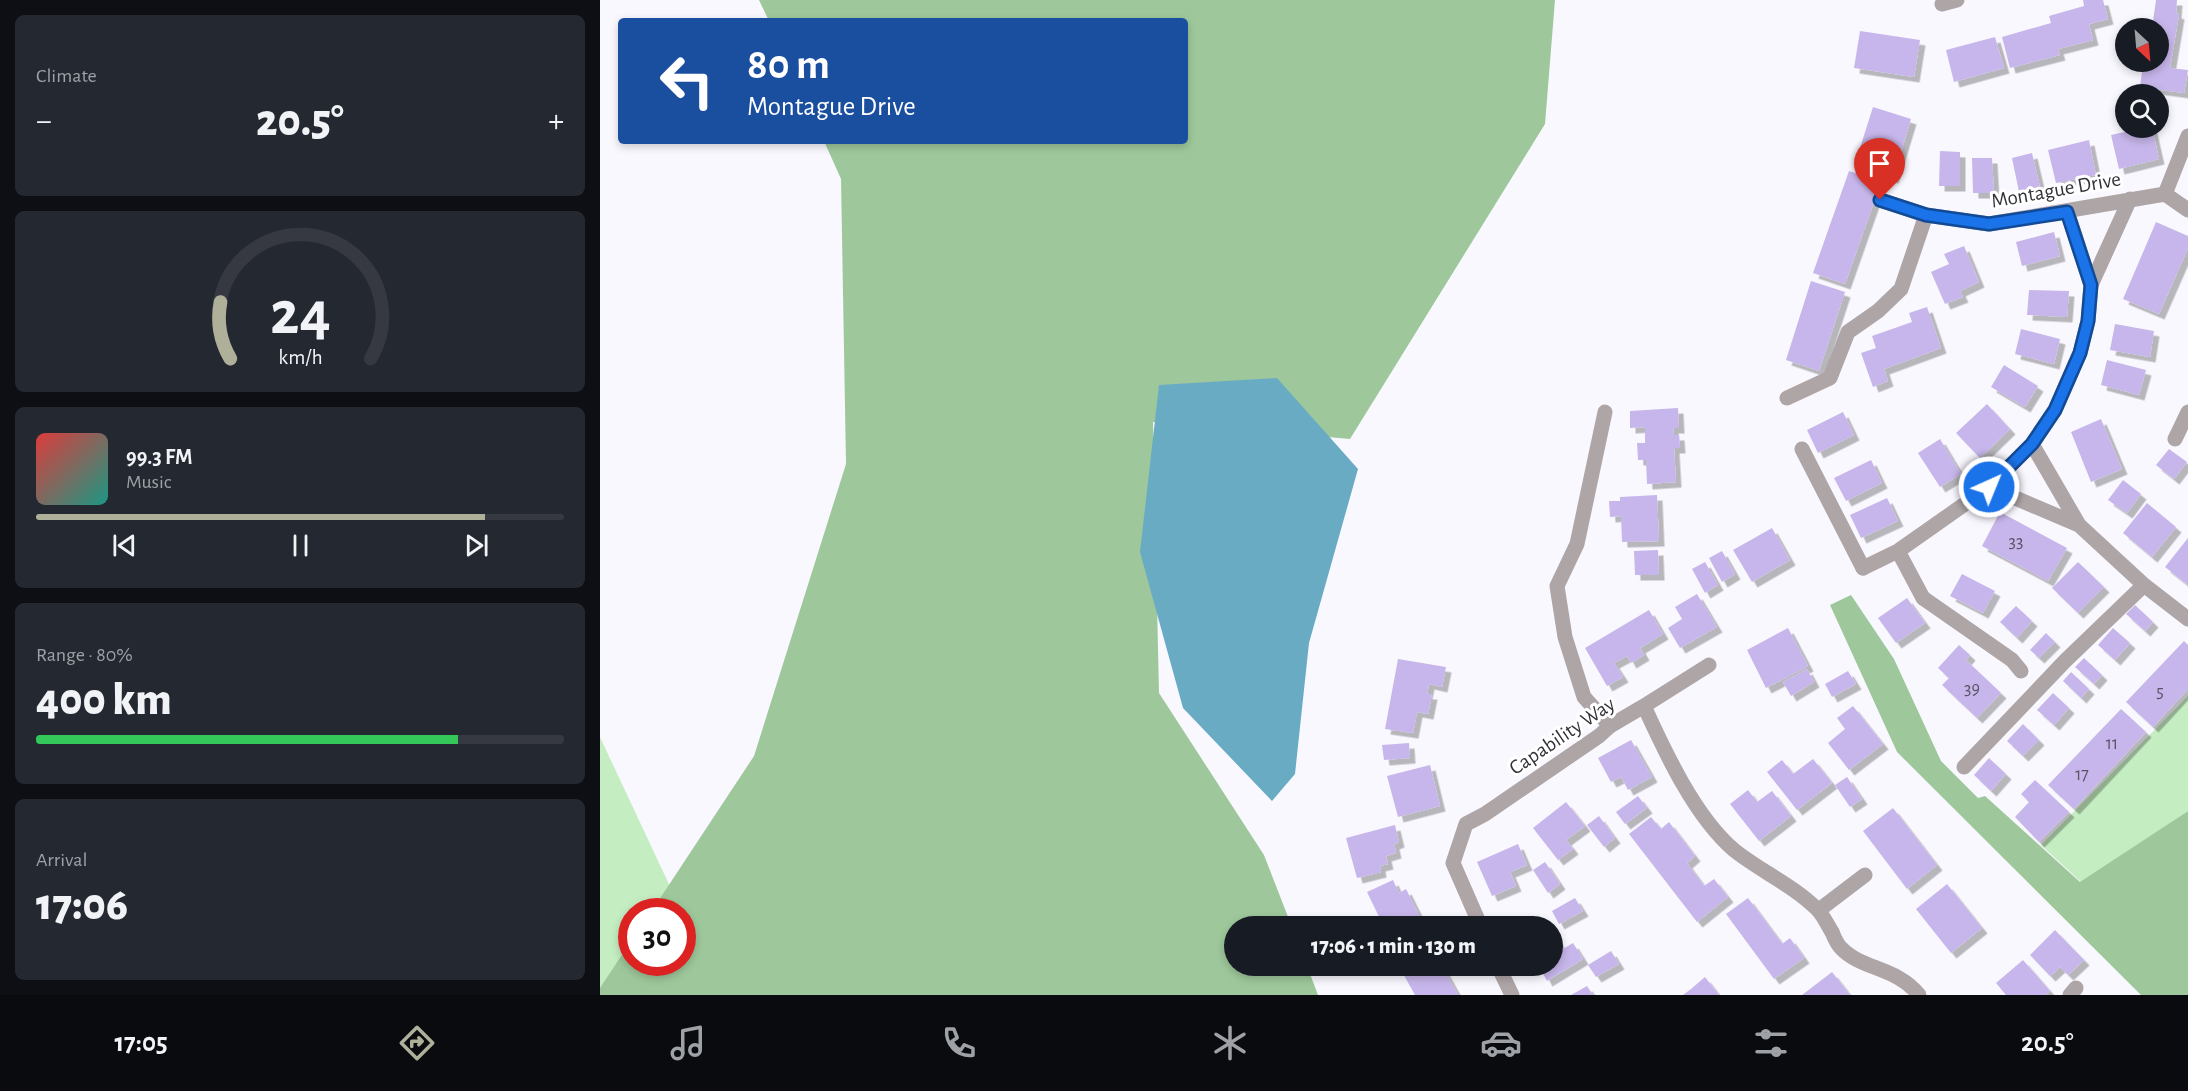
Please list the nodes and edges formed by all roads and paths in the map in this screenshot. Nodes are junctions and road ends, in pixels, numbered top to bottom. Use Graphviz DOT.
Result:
graph roads {
  1 [pos="2188,136"];
  2 [pos="2165,194"];
  3 [pos="2130,199"];
  4 [pos="1880,200"];
  5 [pos="2188,210"];
  6 [pos="2067,212"];
  7 [pos="1926,215"];
  8 [pos="2091,285"];
  9 [pos="1787,398"];
  10 [pos="1605,412"];
  11 [pos="2188,412"];
  12 [pos="2175,439"];
  13 [pos="2032,444"];
  14 [pos="1802,449"];
  15 [pos="1989,487"];
  16 [pos="2079,525"];
  17 [pos="1898,551"];
  18 [pos="2145,585"];
  19 [pos="2188,619"];
  20 [pos="1709,665"];
  21 [pos="2021,671"];
  22 [pos="1644,706"];
  23 [pos="1610,726"];
  24 [pos="1964,767"];
  25 [pos="1865,875"];
  26 [pos="1819,910"];
  27 [pos="1476,916"];
  28 [pos="1503,976"];
  29 [pos="1512,995"];
  30 [pos="1919,995"];
  1 -- 2 [label="street"];
  2 -- 3 [label="street, Montague Drive"];
  2 -- 5 [label="street"];
  3 -- 6 [label="street, Montague Drive"];
  3 -- 8 [label="street"];
  4 -- 7 [label="street, Montague Drive"];
  6 -- 7 [label="street, Montague Drive"];
  6 -- 8 [label="street"];
  7 -- 9 [label="street"];
  8 -- 13 [label="street"];
  10 -- 23 [label="street"];
  11 -- 12 [label="street"];
  13 -- 15 [label="street"];
  13 -- 16 [label="street"];
  14 -- 17 [label="street"];
  15 -- 16 [label="street"];
  15 -- 17 [label="street"];
  16 -- 18 [label="street"];
  17 -- 21 [label="street"];
  18 -- 19 [label="street"];
  18 -- 24 [label="street"];
  20 -- 22 [label="street"];
  22 -- 23 [label="street, Capability Way"];
  22 -- 26 [label="street, Capability Way"];
  23 -- 27 [label="street, Capability Way"];
  25 -- 26 [label="street"];
  26 -- 30 [label="street, Capability Way"];
  28 -- 29 [label="street"];
}
